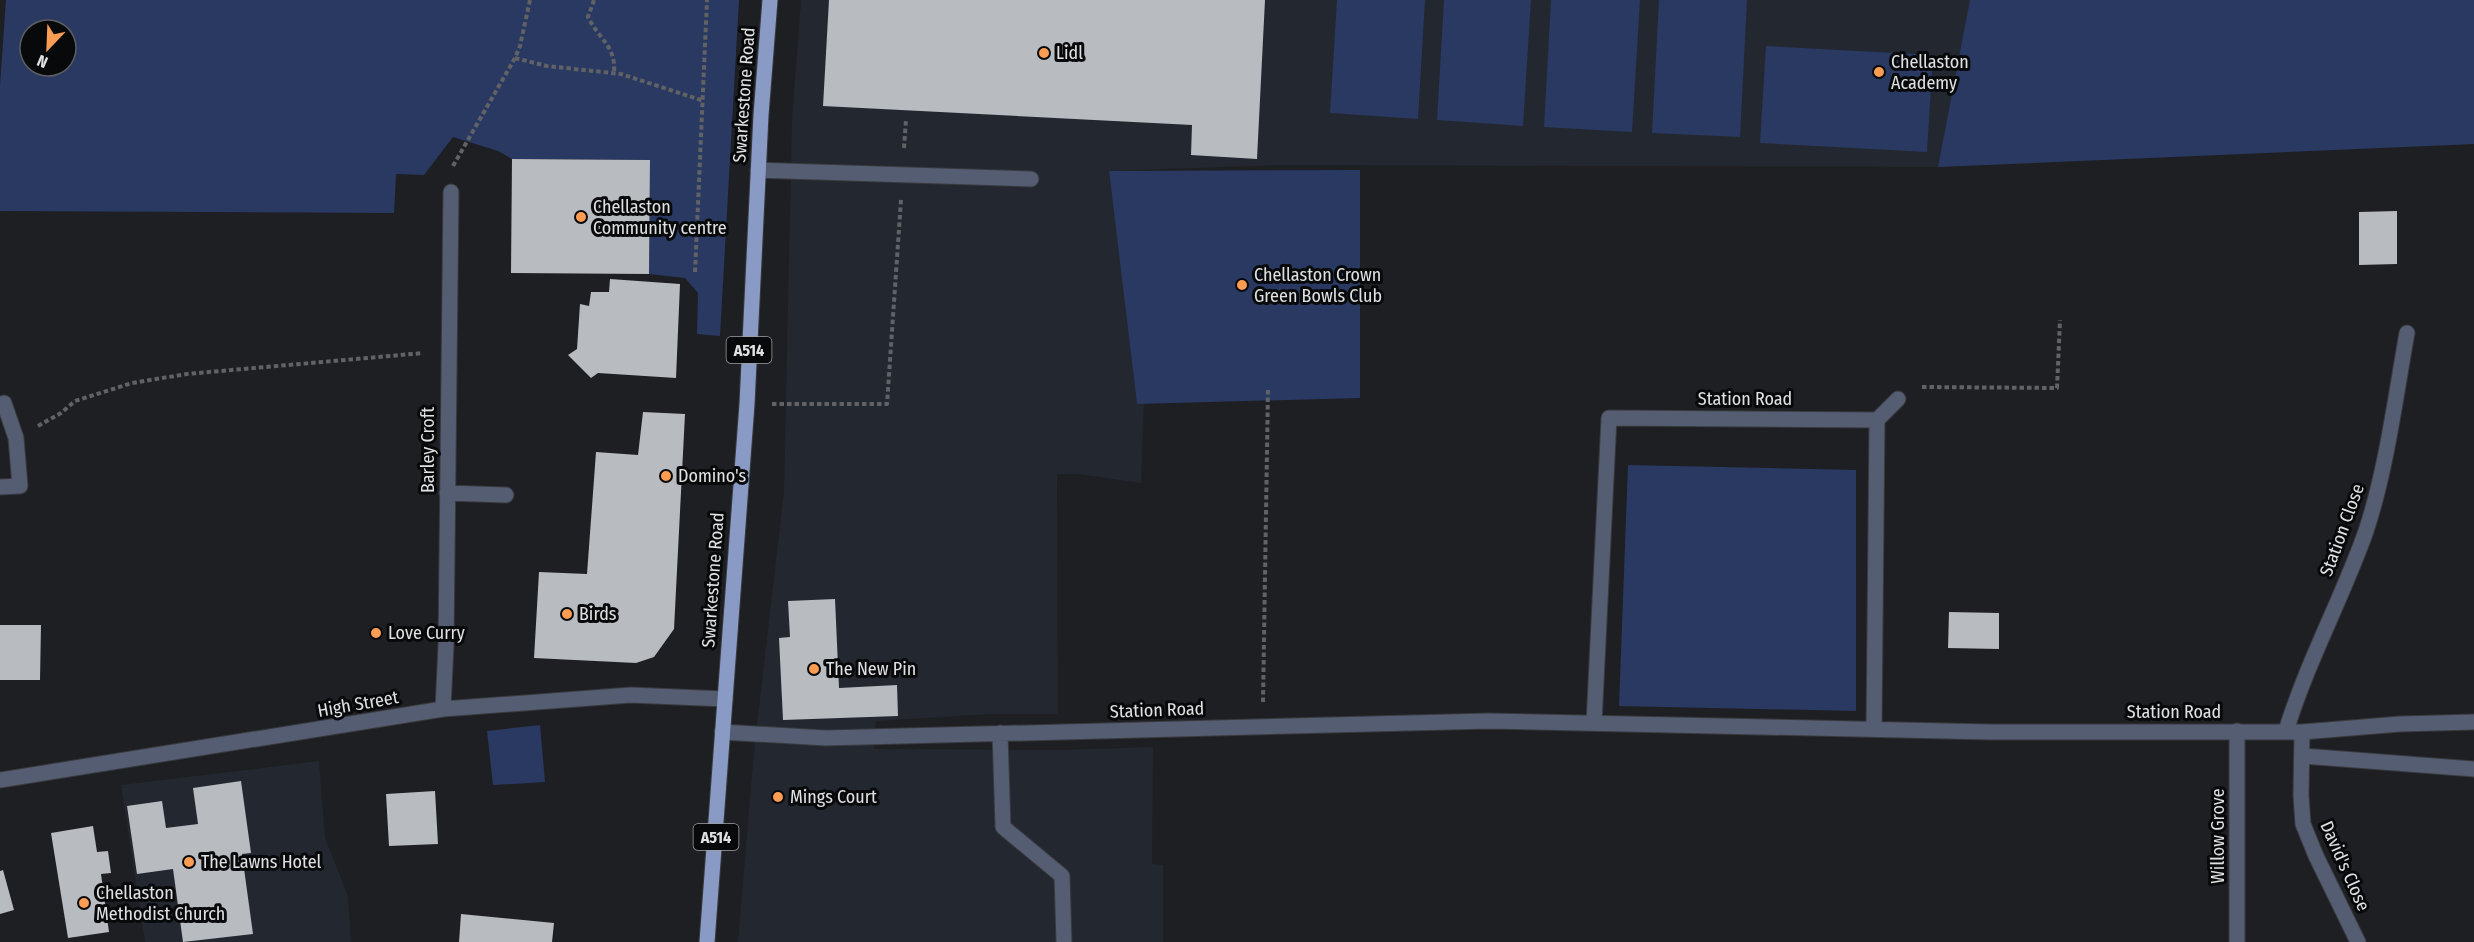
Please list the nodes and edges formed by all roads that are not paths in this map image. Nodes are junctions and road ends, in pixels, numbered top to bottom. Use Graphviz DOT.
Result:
graph roads {
  1 [pos="770,0"];
  2 [pos="758,170"];
  3 [pos="1031,179"];
  4 [pos="451,192"];
  5 [pos="2407,333"];
  6 [pos="1898,399"];
  7 [pos="4,403"];
  8 [pos="1877,420"];
  9 [pos="0,487"];
  10 [pos="447,493"];
  11 [pos="506,495"];
  12 [pos="724,699"];
  13 [pos="443,709"];
  14 [pos="2474,722"];
  15 [pos="1594,723"];
  16 [pos="1874,729"];
  17 [pos="2237,731"];
  18 [pos="2294,731"];
  19 [pos="722,732"];
  20 [pos="1000,733"];
  21 [pos="2303,756"];
  22 [pos="2474,769"];
  23 [pos="0,780"];
  24 [pos="707,942"];
  25 [pos="1064,942"];
  26 [pos="2237,942"];
  27 [pos="2358,942"];
  1 -- 2 [label="main road, Swarkestone Road / A514"];
  2 -- 3 [label="street"];
  2 -- 12 [label="main road, Swarkestone Road / A514"];
  4 -- 10 [label="street, Barley Croft"];
  5 -- 18 [label="street, Station Close"];
  6 -- 8 [label="street"];
  7 -- 9 [label="street"];
  8 -- 15 [label="street, Station Road"];
  8 -- 16 [label="street"];
  10 -- 11 [label="street"];
  10 -- 13 [label="street, Barley Croft"];
  12 -- 13 [label="street, High Street"];
  12 -- 19 [label="main road, Swarkestone Road / A514"];
  13 -- 23 [label="street, High Street"];
  14 -- 18 [label="street, Station Road"];
  15 -- 16 [label="street, Station Road"];
  15 -- 20 [label="street, Station Road"];
  16 -- 17 [label="street, Station Road"];
  17 -- 18 [label="street, Station Road"];
  17 -- 26 [label="street, Willow Grove"];
  18 -- 21 [label="street, David's Close"];
  19 -- 20 [label="street, Station Road"];
  19 -- 24 [label="main road, A514"];
  20 -- 25 [label="street"];
  21 -- 22 [label="street"];
  21 -- 27 [label="street, David's Close"];
}
